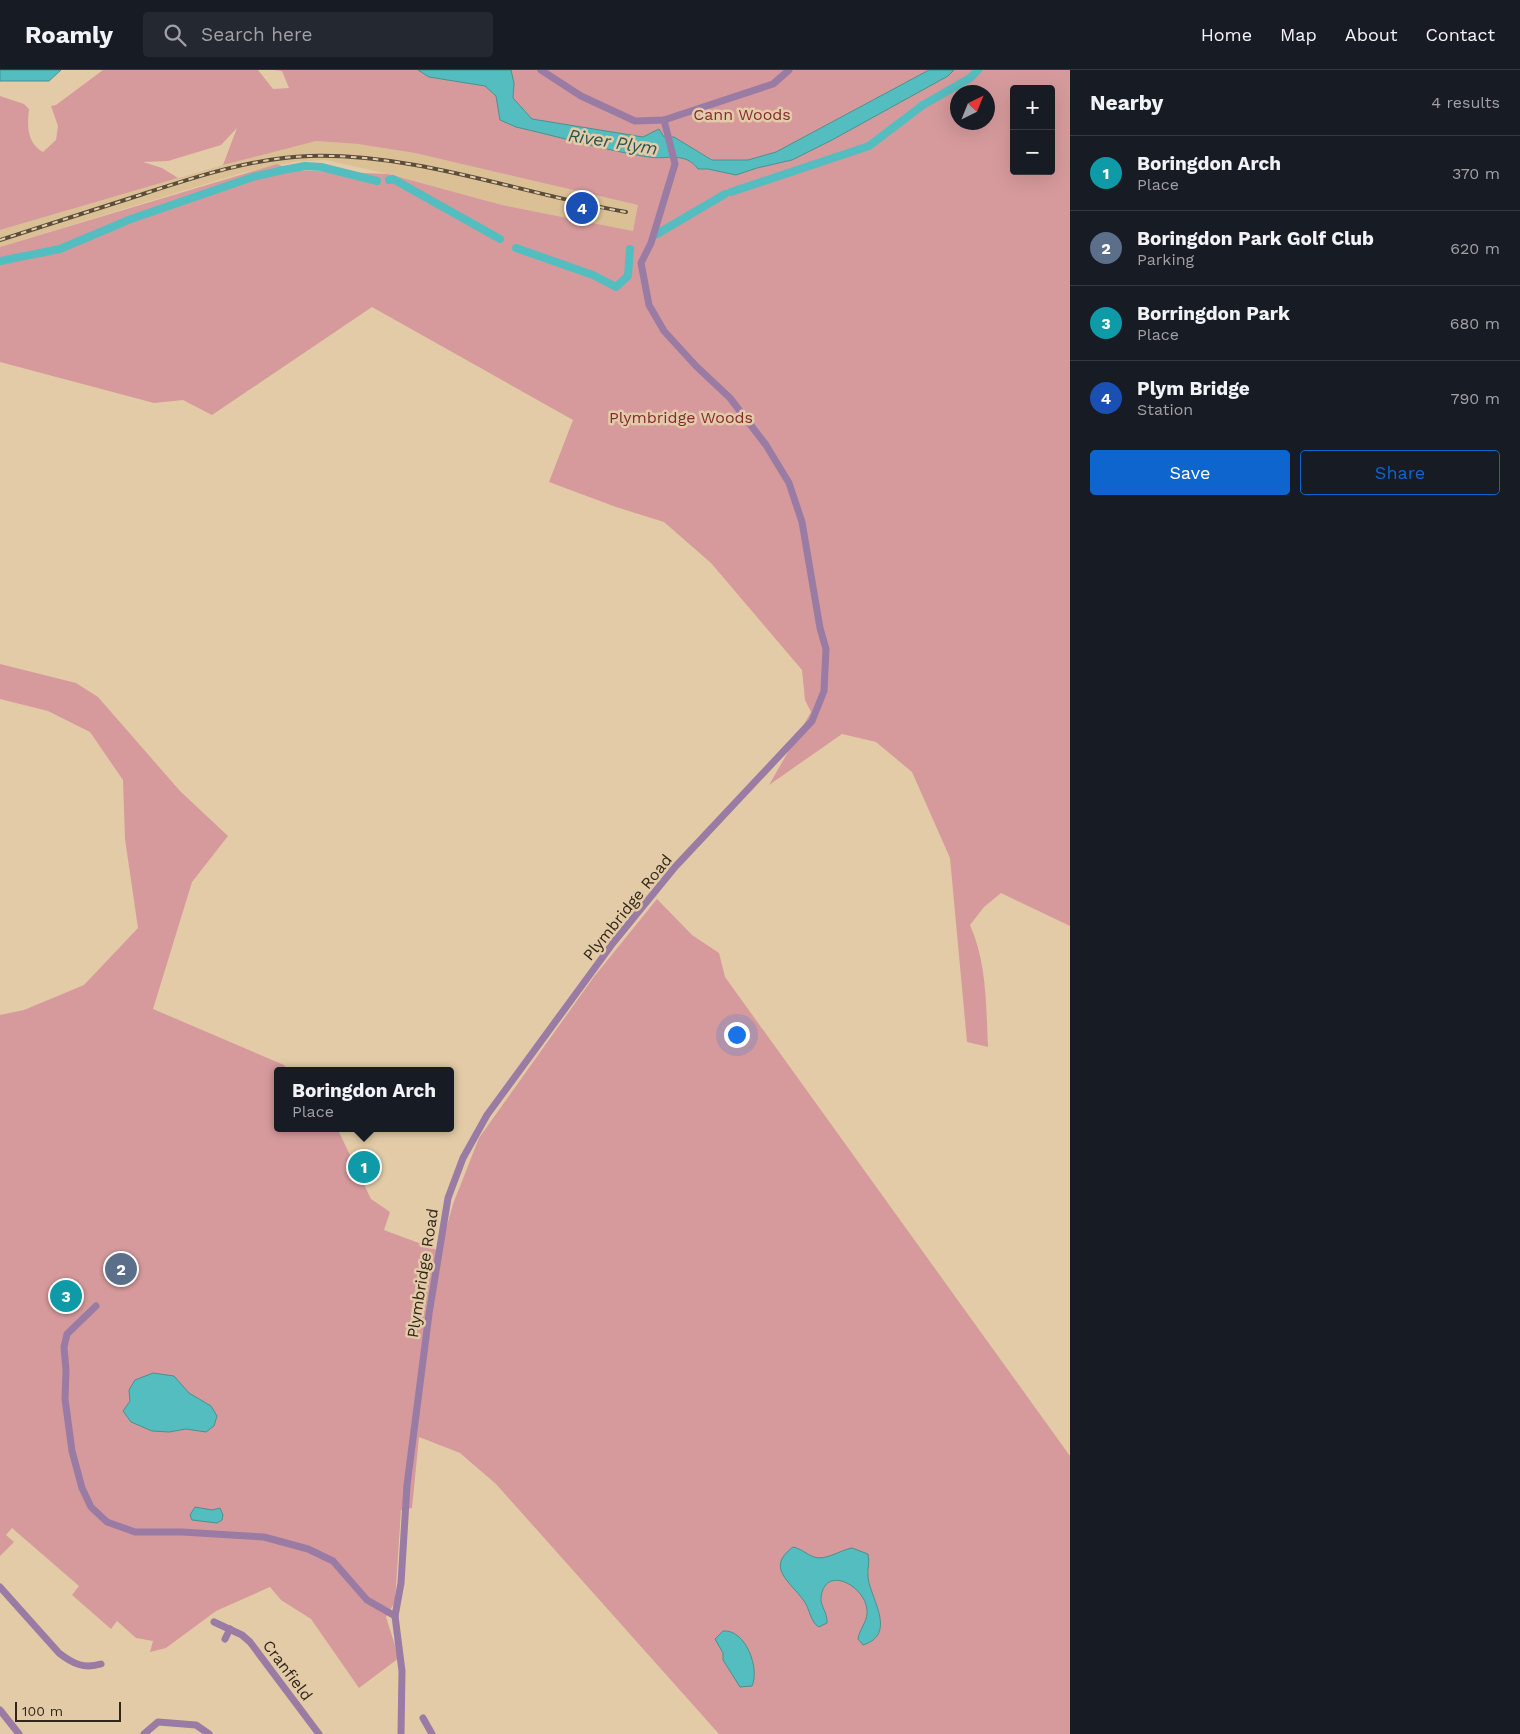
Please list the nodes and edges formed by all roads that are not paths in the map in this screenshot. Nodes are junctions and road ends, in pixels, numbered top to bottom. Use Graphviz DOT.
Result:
graph roads {
  1 [pos="541,70"];
  2 [pos="789,70"];
  3 [pos="664,120"];
  4 [pos="96,1306"];
  5 [pos="0,1587"];
  6 [pos="395,1616"];
  7 [pos="214,1622"];
  8 [pos="230,1629"];
  9 [pos="225,1639"];
  10 [pos="101,1664"];
  11 [pos="2,1716"];
  12 [pos="423,1718"];
  13 [pos="19,1734"];
  14 [pos="144,1734"];
  15 [pos="209,1734"];
  16 [pos="319,1734"];
  17 [pos="400,1734"];
  18 [pos="432,1734"];
  1 -- 3 [label="street"];
  2 -- 3 [label="street"];
  3 -- 6 [label="street, Plymbridge Road"];
  4 -- 6 [label="street"];
  5 -- 10 [label="street"];
  6 -- 17 [label="street, Plymbridge Road"];
  7 -- 8 [label="street, Cranfield"];
  8 -- 9 [label="street"];
  8 -- 16 [label="street, Cranfield"];
  11 -- 13 [label="street"];
  12 -- 18 [label="street"];
  14 -- 15 [label="street"];
}
